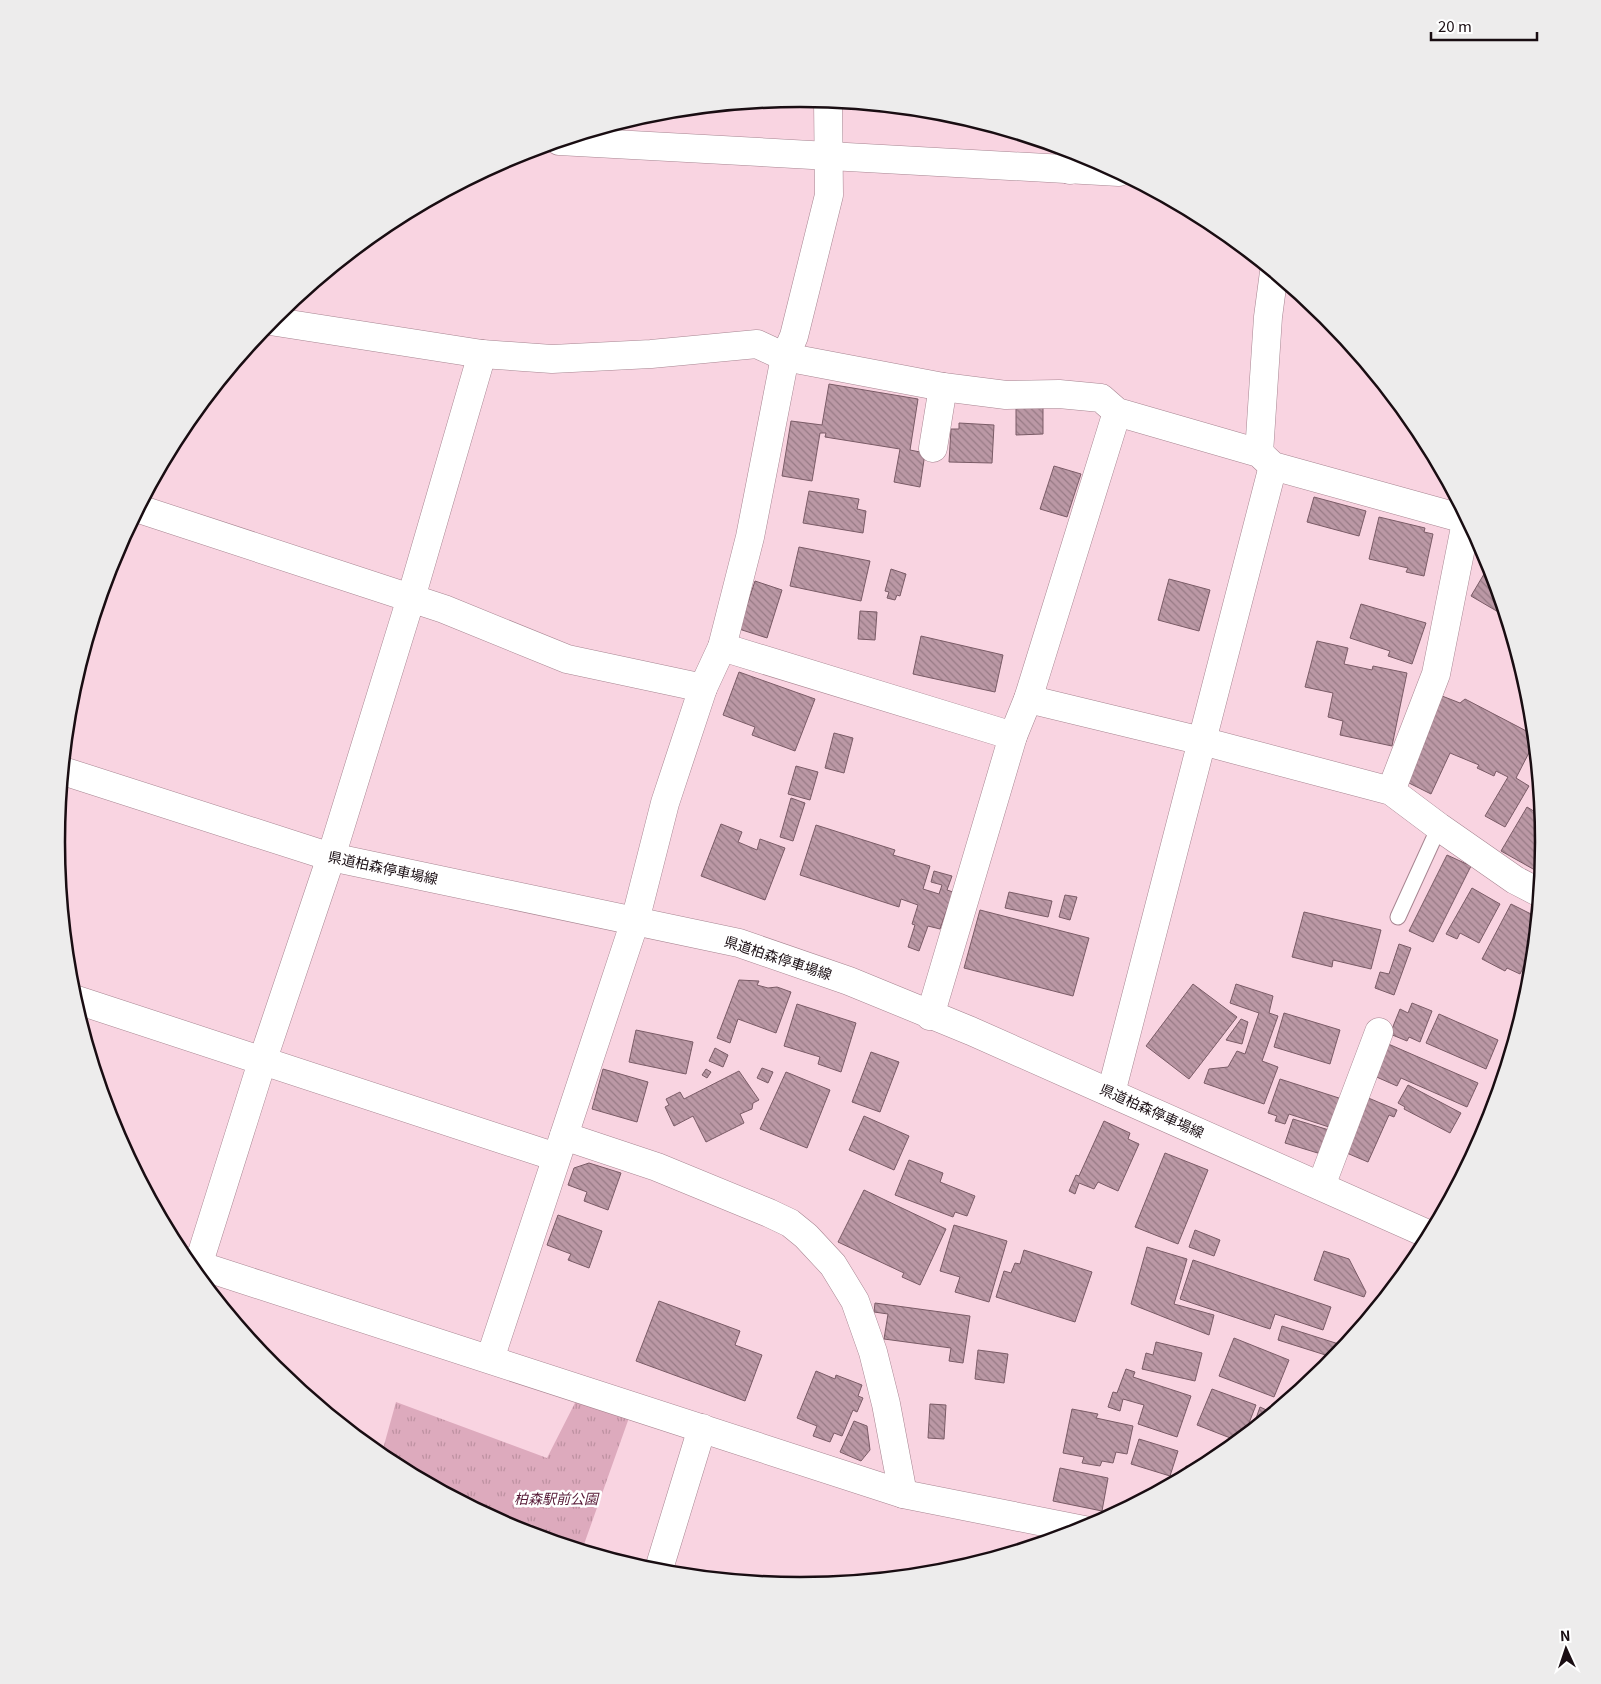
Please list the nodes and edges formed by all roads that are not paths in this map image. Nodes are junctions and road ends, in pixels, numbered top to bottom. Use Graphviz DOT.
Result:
graph roads {
  1 [pos="828,108"];
  2 [pos="577,142"];
  3 [pos="827,157"];
  4 [pos="1070,160"];
  5 [pos="1086,164"];
  6 [pos="1273,279"];
  7 [pos="280,322"];
  8 [pos="482,354"];
  9 [pos="785,357"];
  10 [pos="943,387"];
  11 [pos="1116,412"];
  12 [pos="933,448"];
  13 [pos="1266,460"];
  14 [pos="144,511"];
  15 [pos="1460,517"];
  16 [pos="1465,528"];
  17 [pos="411,598"];
  18 [pos="722,646"];
  19 [pos="703,688"];
  20 [pos="1028,699"];
  21 [pos="1013,736"];
  22 [pos="1202,741"];
  23 [pos="69,772"];
  24 [pos="1391,791"];
  25 [pos="1439,827"];
  26 [pos="331,857"];
  27 [pos="1534,890"];
  28 [pos="1398,917"];
  29 [pos="635,921"];
  30 [pos="83,1002"];
  31 [pos="930,1016"];
  32 [pos="1379,1032"];
  33 [pos="262,1062"];
  34 [pos="1111,1093"];
  35 [pos="560,1146"];
  36 [pos="1321,1186"];
  37 [pos="1424,1232"];
  38 [pos="195,1260"];
  39 [pos="202,1269"];
  40 [pos="490,1359"];
  41 [pos="702,1428"];
  42 [pos="903,1494"];
  43 [pos="1068,1527"];
  44 [pos="661,1564"];
  1 -- 3 [label="street"];
  2 -- 3 [label="street"];
  3 -- 4 [label="street"];
  3 -- 9 [label="street"];
  4 -- 5 [label="street"];
  6 -- 13 [label="street"];
  7 -- 8 [label="street"];
  8 -- 9 [label="street"];
  8 -- 17 [label="street"];
  9 -- 10 [label="street"];
  9 -- 18 [label="street"];
  10 -- 11 [label="street"];
  10 -- 12 [label="street"];
  11 -- 13 [label="street"];
  11 -- 20 [label="street"];
  13 -- 15 [label="street"];
  13 -- 22 [label="street"];
  14 -- 17 [label="street"];
  16 -- 24 [label="street"];
  17 -- 19 [label="street"];
  17 -- 26 [label="street"];
  18 -- 19 [label="street"];
  18 -- 21 [label="street"];
  19 -- 29 [label="street"];
  20 -- 21 [label="street"];
  20 -- 22 [label="street"];
  21 -- 31 [label="street"];
  22 -- 24 [label="street"];
  22 -- 34 [label="street"];
  23 -- 26 [label="street, 県道柏森停車場線"];
  24 -- 25 [label="street"];
  25 -- 27 [label="street"];
  25 -- 28 [label="lane"];
  26 -- 29 [label="street, 県道柏森停車場線"];
  26 -- 33 [label="street"];
  29 -- 31 [label="street, 県道柏森停車場線"];
  29 -- 35 [label="street"];
  30 -- 33 [label="street"];
  31 -- 34 [label="street, 県道柏森停車場線"];
  32 -- 36 [label="street"];
  33 -- 35 [label="street"];
  33 -- 38 [label="street"];
  34 -- 36 [label="street, 県道柏森停車場線"];
  35 -- 40 [label="street"];
  35 -- 42 [label="street"];
  36 -- 37 [label="street, 県道柏森停車場線"];
  39 -- 40 [label="street"];
  40 -- 41 [label="street"];
  41 -- 42 [label="street"];
  41 -- 44 [label="street"];
  42 -- 43 [label="street"];
}
